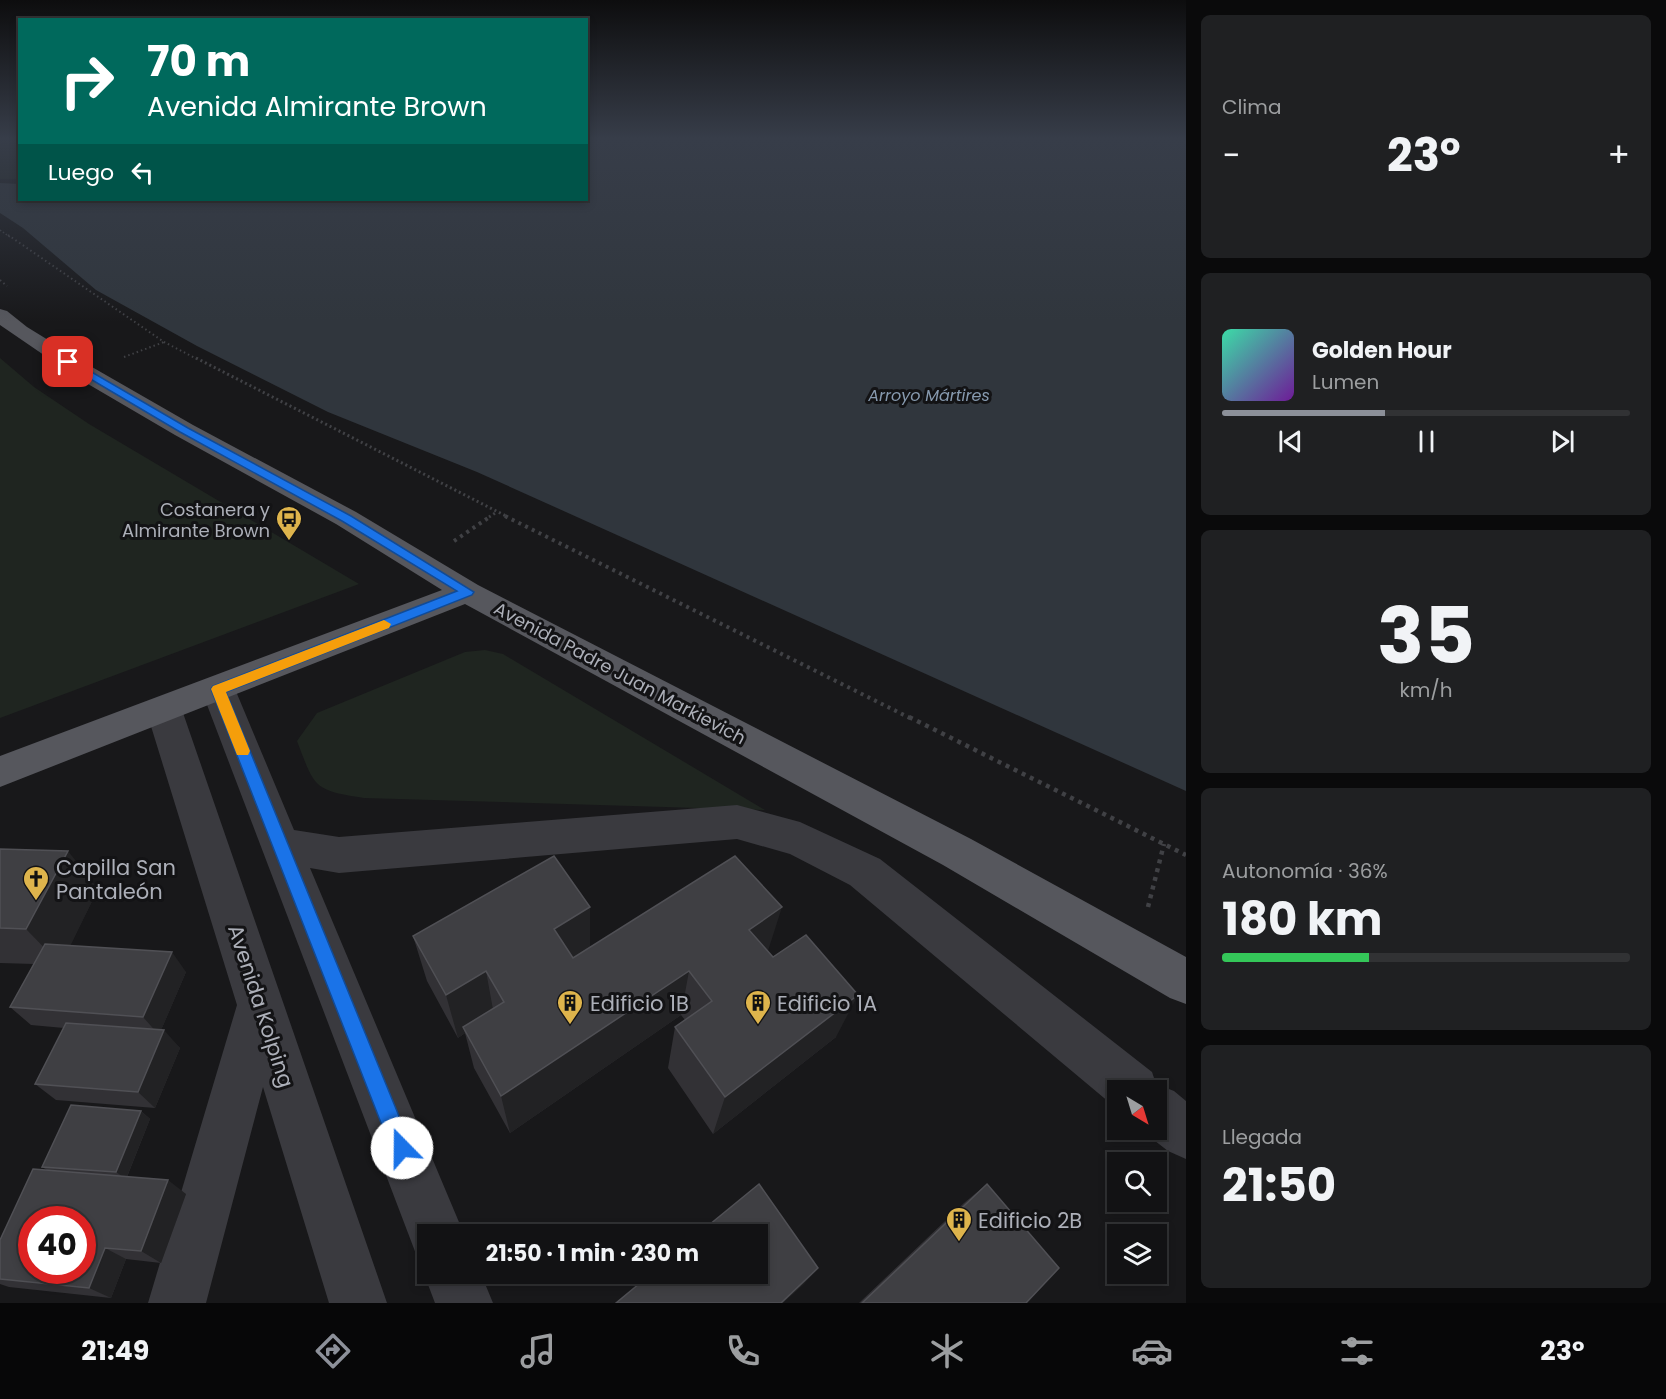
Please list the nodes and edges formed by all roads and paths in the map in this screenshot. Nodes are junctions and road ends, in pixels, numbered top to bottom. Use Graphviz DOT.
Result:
graph roads {
  1 [pos="0,231"];
  2 [pos="0,315"];
  3 [pos="164,342"];
  4 [pos="116,360"];
  5 [pos="497,513"];
  6 [pos="451,543"];
  7 [pos="467,592"];
  8 [pos="218,689"];
  9 [pos="164,710"];
  10 [pos="0,772"];
  11 [pos="1164,844"];
  12 [pos="280,845"];
  13 [pos="1186,855"];
  14 [pos="1146,913"];
  15 [pos="1186,982"];
  16 [pos="261,1004"];
  17 [pos="1122,1080"];
  18 [pos="1167,1118"];
  19 [pos="1186,1133"];
  20 [pos="432,1224"];
  21 [pos="456,1284"];
  22 [pos="177,1303"];
  23 [pos="358,1303"];
  24 [pos="464,1303"];
  1 -- 3 [label="path"];
  2 -- 7 [label="main road, Avenida Padre Juan Markievich"];
  3 -- 4 [label="path"];
  3 -- 5 [label="path"];
  5 -- 6 [label="path"];
  5 -- 11 [label="path"];
  7 -- 8 [label="main road"];
  7 -- 15 [label="main road, Avenida Padre Juan Markievich"];
  8 -- 9 [label="main road"];
  8 -- 12 [label="street"];
  9 -- 10 [label="main road"];
  9 -- 16 [label="street, Avenida Kolping"];
  11 -- 13 [label="path"];
  11 -- 14 [label="path"];
  12 -- 17 [label="street"];
  12 -- 20 [label="street"];
  16 -- 22 [label="street"];
  16 -- 23 [label="street, Avenida Kolping"];
  18 -- 19 [label="street"];
  21 -- 24 [label="street"];
}
